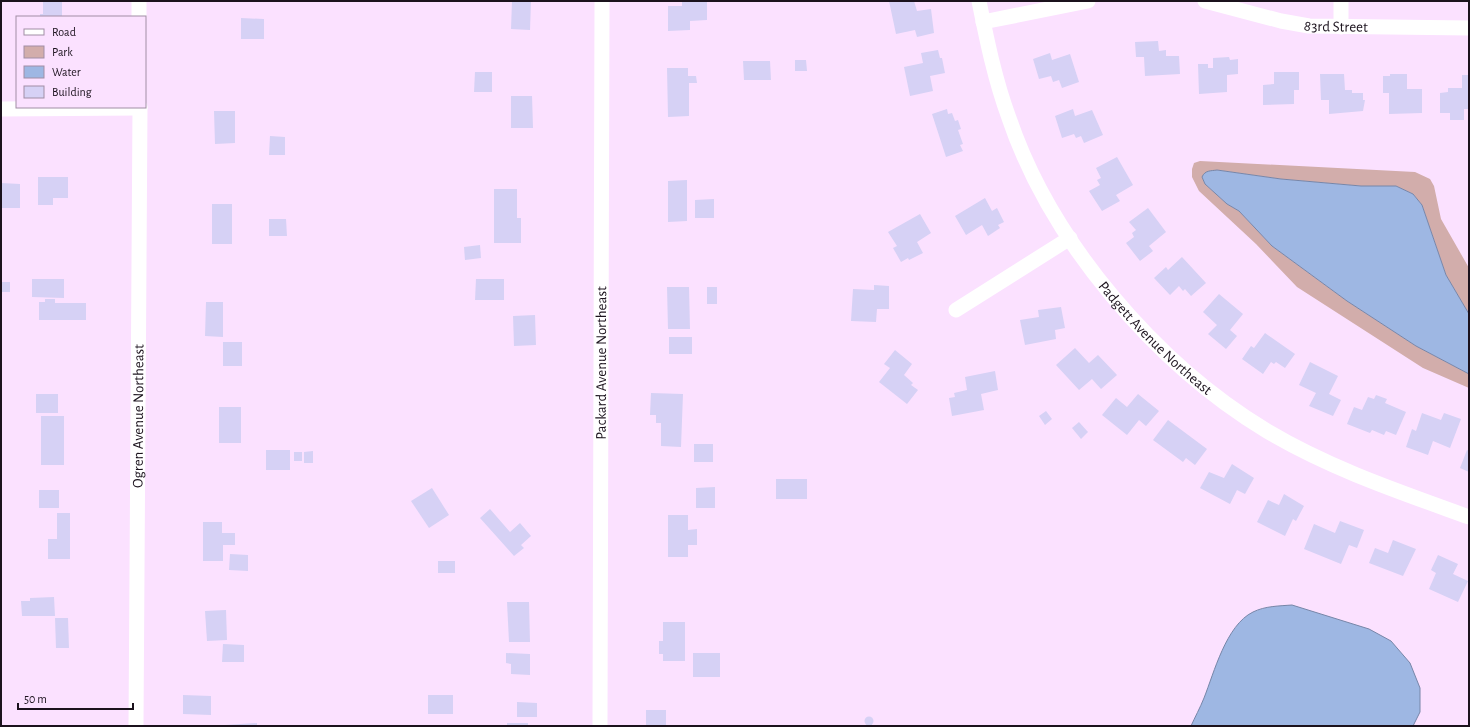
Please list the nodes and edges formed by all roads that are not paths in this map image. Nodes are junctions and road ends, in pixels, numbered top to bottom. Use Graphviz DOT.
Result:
graph roads {
  1 [pos="139,1"];
  2 [pos="602,1"];
  3 [pos="979,1"];
  4 [pos="1088,1"];
  5 [pos="1205,1"];
  6 [pos="1342,1"];
  7 [pos="139,16"];
  8 [pos="983,22"];
  9 [pos="1342,27"];
  10 [pos="1469,28"];
  11 [pos="70,108"];
  12 [pos="140,108"];
  13 [pos="1,109"];
  14 [pos="1070,238"];
  15 [pos="956,310"];
  16 [pos="1469,517"];
  17 [pos="136,726"];
  18 [pos="600,726"];
  1 -- 7 [label="street"];
  2 -- 18 [label="street, Packard Avenue Northeast"];
  3 -- 8 [label="street, Padgett Avenue Northeast"];
  4 -- 8 [label="street"];
  5 -- 9 [label="street, 83rd Street"];
  6 -- 9 [label="street"];
  8 -- 14 [label="street, Padgett Avenue Northeast"];
  9 -- 10 [label="street, 83rd Street"];
  11 -- 13 [label="street"];
  12 -- 17 [label="street, Ogren Avenue Northeast"];
  14 -- 15 [label="street"];
  14 -- 16 [label="street, Padgett Avenue Northeast"];
}
